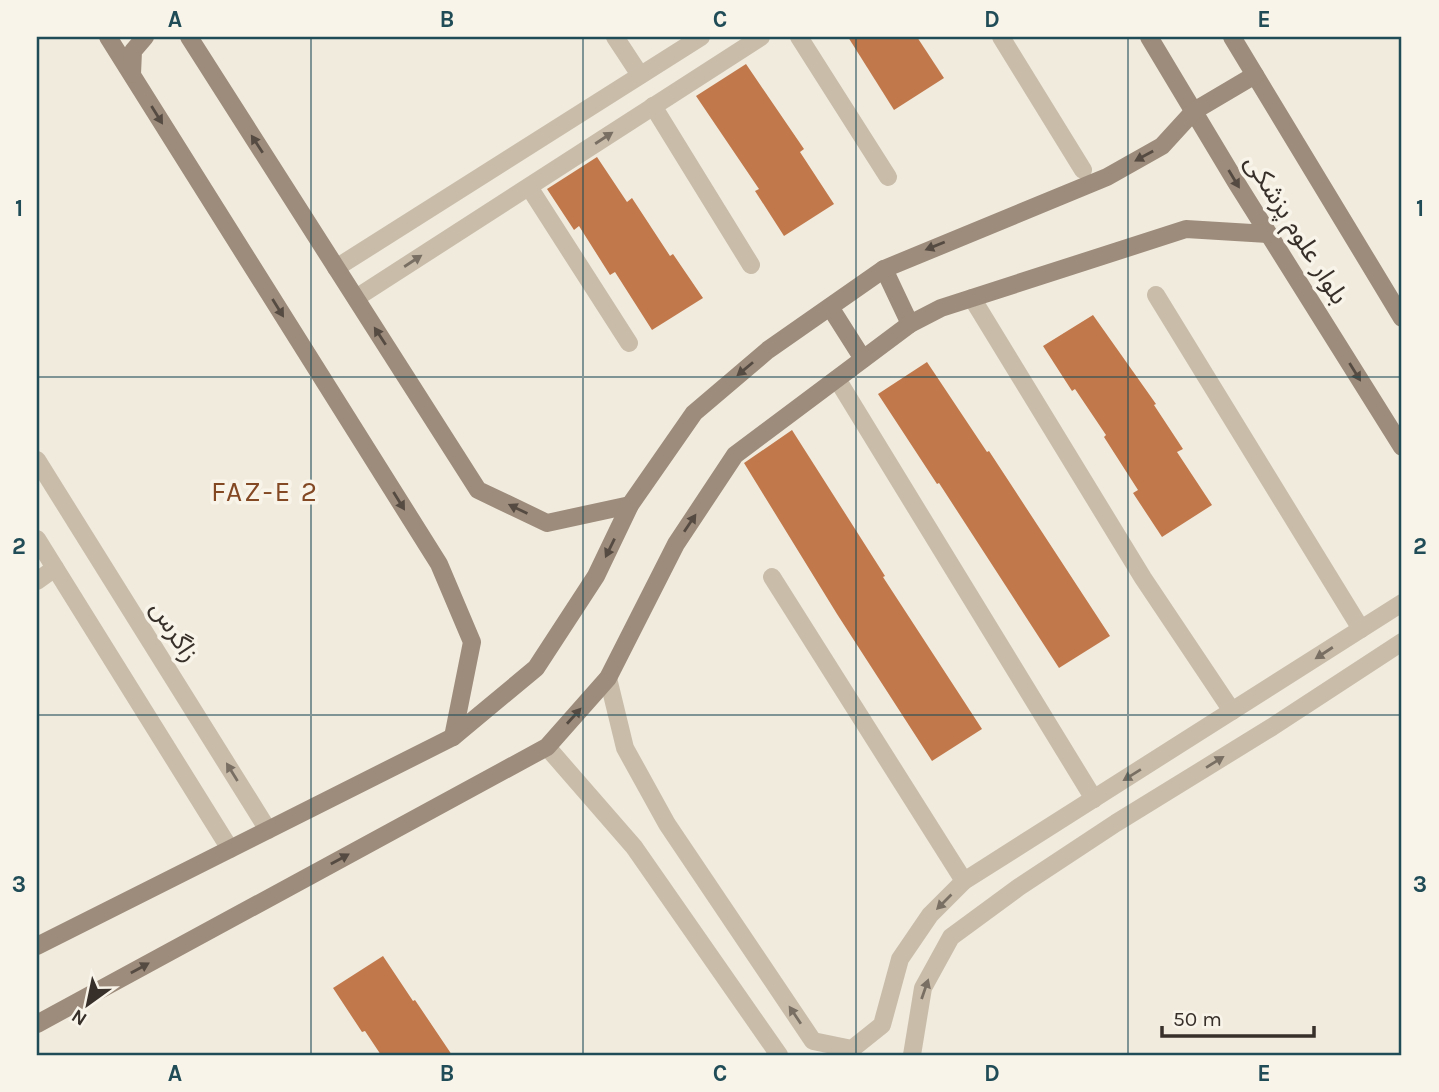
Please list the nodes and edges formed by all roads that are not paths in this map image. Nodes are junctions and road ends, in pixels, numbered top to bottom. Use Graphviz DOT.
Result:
graph roads {
  1 [pos="108,37"];
  2 [pos="145,37"];
  3 [pos="615,37"];
  4 [pos="701,37"];
  5 [pos="761,37"];
  6 [pos="799,37"];
  7 [pos="1001,37"];
  8 [pos="1149,37"];
  9 [pos="1231,37"];
  10 [pos="188,39"];
  11 [pos="132,75"];
  12 [pos="640,75"];
  13 [pos="1255,75"];
  14 [pos="653,106"];
  15 [pos="1194,111"];
  16 [pos="1083,170"];
  17 [pos="888,177"];
  18 [pos="528,187"];
  19 [pos="1268,234"];
  20 [pos="751,265"];
  21 [pos="336,268"];
  22 [pos="884,269"];
  23 [pos="1156,295"];
  24 [pos="356,298"];
  25 [pos="972,298"];
  26 [pos="830,307"];
  27 [pos="1402,318"];
  28 [pos="910,324"];
  29 [pos="629,343"];
  30 [pos="863,359"];
  31 [pos="837,379"];
  32 [pos="1402,447"];
  33 [pos="37,460"];
  34 [pos="631,505"];
  35 [pos="37,539"];
  36 [pos="55,568"];
  37 [pos="772,577"];
  38 [pos="37,581"];
  39 [pos="1402,603"];
  40 [pos="1361,629"];
  41 [pos="1402,642"];
  42 [pos="608,678"];
  43 [pos="1232,711"];
  44 [pos="453,737"];
  45 [pos="547,747"];
  46 [pos="1094,799"];
  47 [pos="268,830"];
  48 [pos="230,849"];
  49 [pos="964,881"];
  50 [pos="37,946"];
  51 [pos="37,1024"];
  52 [pos="779,1055"];
  53 [pos="912,1055"];
  1 -- 11 [label="street"];
  2 -- 11 [label="street"];
  3 -- 12 [label="street"];
  4 -- 12 [label="street"];
  5 -- 14 [label="street"];
  6 -- 17 [label="street"];
  7 -- 16 [label="street"];
  8 -- 15 [label="street, بلوار علوم پزشکی"];
  9 -- 13 [label="street, بلوار علوم پزشکی"];
  21 -- 10 [label="street, one-way"];
  11 -- 44 [label="street, one-way"];
  12 -- 21 [label="street"];
  13 -- 15 [label="street"];
  13 -- 27 [label="street, بلوار علوم پزشکی"];
  18 -- 14 [label="street, one-way"];
  14 -- 20 [label="street"];
  15 -- 19 [label="street, بلوار علوم پزشکی, one-way"];
  15 -- 22 [label="street, one-way"];
  24 -- 18 [label="street, one-way"];
  18 -- 29 [label="street"];
  19 -- 25 [label="street"];
  19 -- 32 [label="street, بلوار علوم پزشکی, one-way"];
  21 -- 24 [label="street"];
  22 -- 26 [label="street"];
  22 -- 28 [label="street"];
  23 -- 40 [label="street"];
  34 -- 24 [label="street, one-way"];
  25 -- 28 [label="street"];
  25 -- 43 [label="street"];
  26 -- 30 [label="street"];
  26 -- 34 [label="street, one-way"];
  28 -- 30 [label="street"];
  30 -- 31 [label="street"];
  42 -- 31 [label="street, one-way"];
  31 -- 46 [label="street"];
  47 -- 33 [label="street, زاگرس, one-way"];
  34 -- 44 [label="street, one-way"];
  35 -- 36 [label="street"];
  36 -- 38 [label="street"];
  36 -- 48 [label="street"];
  37 -- 49 [label="street"];
  39 -- 40 [label="street"];
  40 -- 43 [label="street, one-way"];
  53 -- 41 [label="street, one-way"];
  45 -- 42 [label="street, one-way"];
  49 -- 42 [label="street, one-way"];
  43 -- 46 [label="street, one-way"];
  44 -- 47 [label="street"];
  51 -- 45 [label="street, one-way"];
  45 -- 52 [label="street"];
  46 -- 49 [label="street"];
  47 -- 48 [label="street"];
  48 -- 50 [label="street"];
}
